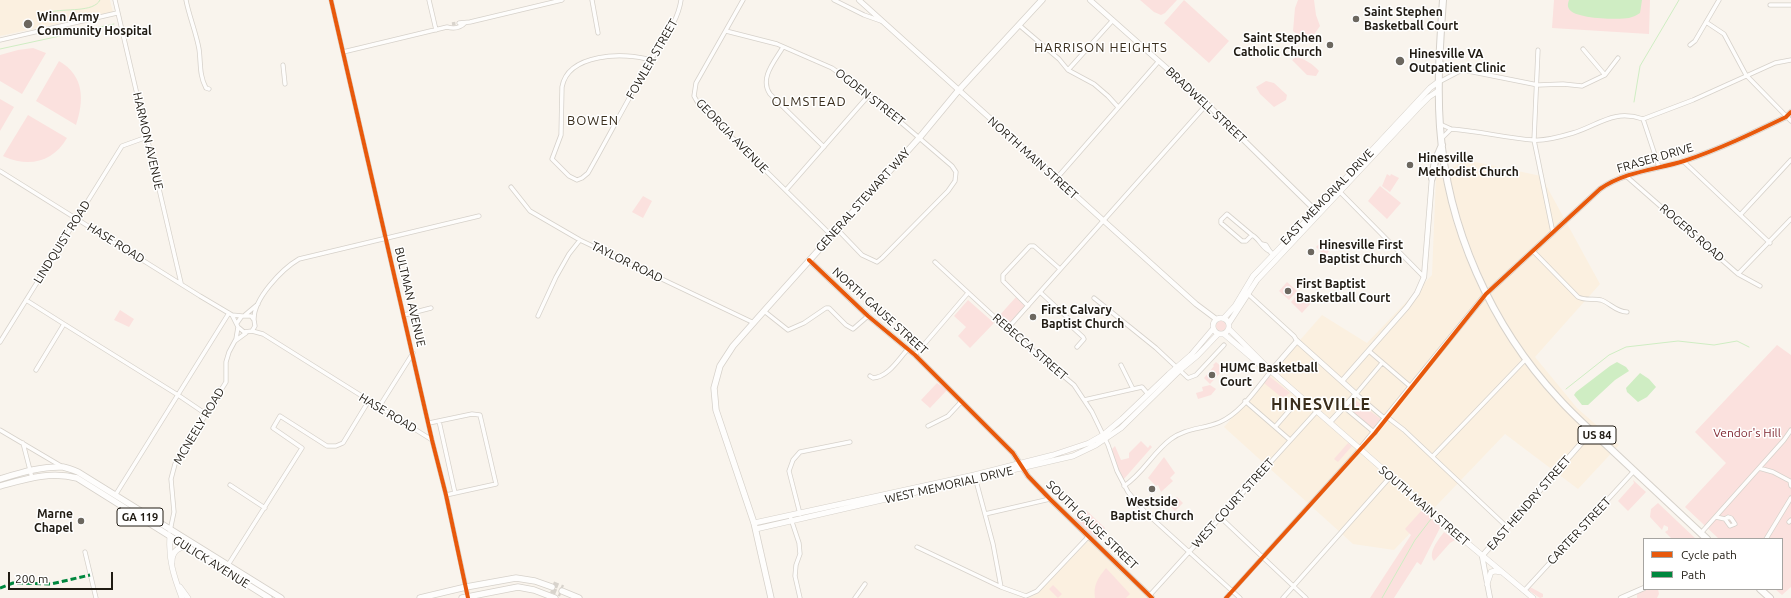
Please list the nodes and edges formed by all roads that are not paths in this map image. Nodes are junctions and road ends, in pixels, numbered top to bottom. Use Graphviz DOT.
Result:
graph roads {
  1 [pos="115,0"];
  2 [pos="186,0"];
  3 [pos="331,0"];
  4 [pos="429,0"];
  5 [pos="562,0"];
  6 [pos="592,0"];
  7 [pos="681,0"];
  8 [pos="743,0"];
  9 [pos="834,0"];
  10 [pos="859,0"];
  11 [pos="1042,0"];
  12 [pos="1090,0"];
  13 [pos="1443,0"];
  14 [pos="1719,0"];
  15 [pos="545,2"];
  16 [pos="1770,5"];
  17 [pos="1791,5"];
  18 [pos="117,13"];
  19 [pos="1113,20"];
  20 [pos="881,21"];
  21 [pos="1706,22"];
  22 [pos="459,23"];
  23 [pos="465,23"];
  24 [pos="452,24"];
  25 [pos="1020,25"];
  26 [pos="447,27"];
  27 [pos="436,30"];
  28 [pos="726,31"];
  29 [pos="598,33"];
  30 [pos="0,40"];
  31 [pos="1690,45"];
  32 [pos="783,47"];
  33 [pos="1583,49"];
  34 [pos="1538,50"];
  35 [pos="343,52"];
  36 [pos="1618,58"];
  37 [pos="650,60"];
  38 [pos="1791,60"];
  39 [pos="1159,61"];
  40 [pos="1440,63"];
  41 [pos="283,65"];
  42 [pos="1068,70"];
  43 [pos="1463,70"];
  44 [pos="1605,75"];
  45 [pos="1746,75"];
  46 [pos="1438,82"];
  47 [pos="285,84"];
  48 [pos="1538,85"];
  49 [pos="209,89"];
  50 [pos="958,91"];
  51 [pos="1438,91"];
  52 [pos="870,95"];
  53 [pos="1207,104"];
  54 [pos="1118,107"];
  55 [pos="1791,112"];
  56 [pos="1786,117"];
  57 [pos="1643,119"];
  58 [pos="1791,122"];
  59 [pos="1440,124"];
  60 [pos="1451,129"];
  61 [pos="147,137"];
  62 [pos="920,137"];
  63 [pos="1534,140"];
  64 [pos="1442,141"];
  65 [pos="824,147"];
  66 [pos="1791,160"];
  67 [pos="1682,161"];
  68 [pos="1659,167"];
  69 [pos="1446,170"];
  70 [pos="0,171"];
  71 [pos="1626,176"];
  72 [pos="1056,178"];
  73 [pos="1432,178"];
  74 [pos="511,187"];
  75 [pos="786,190"];
  76 [pos="1338,190"];
  77 [pos="1317,212"];
  78 [pos="1741,214"];
  79 [pos="479,216"];
  80 [pos="77,219"];
  81 [pos="1791,219"];
  82 [pos="1103,220"];
  83 [pos="837,229"];
  84 [pos="1553,233"];
  85 [pos="1252,235"];
  86 [pos="831,236"];
  87 [pos="386,237"];
  88 [pos="580,240"];
  89 [pos="1770,242"];
  90 [pos="1533,251"];
  91 [pos="1272,253"];
  92 [pos="809,260"];
  93 [pos="935,262"];
  94 [pos="1060,268"];
  95 [pos="1738,274"];
  96 [pos="1424,277"];
  97 [pos="180,283"];
  98 [pos="1760,286"];
  99 [pos="1040,292"];
  100 [pos="968,293"];
  101 [pos="1248,294"];
  102 [pos="1486,294"];
  103 [pos="1094,298"];
  104 [pos="26,300"];
  105 [pos="259,303"];
  106 [pos="1028,306"];
  107 [pos="431,308"];
  108 [pos="764,311"];
  109 [pos="1627,312"];
  110 [pos="231,314"];
  111 [pos="243,315"];
  112 [pos="404,315"];
  113 [pos="538,316"];
  114 [pos="868,316"];
  115 [pos="1224,318"];
  116 [pos="255,321"];
  117 [pos="1215,321"];
  118 [pos="236,322"];
  119 [pos="754,323"];
  120 [pos="64,324"];
  121 [pos="1229,326"];
  122 [pos="238,327"];
  123 [pos="1008,328"];
  124 [pos="1213,329"];
  125 [pos="252,331"];
  126 [pos="246,333"];
  127 [pos="263,334"];
  128 [pos="1221,334"];
  129 [pos="1297,341"];
  130 [pos="0,342"];
  131 [pos="234,342"];
  132 [pos="1224,345"];
  133 [pos="1077,347"];
  134 [pos="907,350"];
  135 [pos="1368,350"];
  136 [pos="413,353"];
  137 [pos="915,355"];
  138 [pos="1526,359"];
  139 [pos="1382,363"];
  140 [pos="1121,365"];
  141 [pos="1179,368"];
  142 [pos="36,370"];
  143 [pos="1271,371"];
  144 [pos="870,376"];
  145 [pos="1342,381"];
  146 [pos="1411,387"];
  147 [pos="1133,388"];
  148 [pos="1148,394"];
  149 [pos="1356,394"];
  150 [pos="178,395"];
  151 [pos="1301,397"];
  152 [pos="1084,400"];
  153 [pos="1246,401"];
  154 [pos="368,402"];
  155 [pos="960,402"];
  156 [pos="379,407"];
  157 [pos="1344,407"];
  158 [pos="1317,411"];
  159 [pos="206,414"];
  160 [pos="1387,417"];
  161 [pos="439,421"];
  162 [pos="1330,422"];
  163 [pos="429,423"];
  164 [pos="928,426"];
  165 [pos="1275,427"];
  166 [pos="0,430"];
  167 [pos="1791,430"];
  168 [pos="1592,431"];
  169 [pos="1375,433"];
  170 [pos="1104,437"];
  171 [pos="432,440"];
  172 [pos="1290,440"];
  173 [pos="850,442"];
  174 [pos="23,444"];
  175 [pos="1360,449"];
  176 [pos="1433,456"];
  177 [pos="1021,462"];
  178 [pos="64,467"];
  179 [pos="1024,468"];
  180 [pos="1759,468"];
  181 [pos="30,471"];
  182 [pos="1634,471"];
  183 [pos="1391,476"];
  184 [pos="975,477"];
  185 [pos="32,478"];
  186 [pos="0,479"];
  187 [pos="1791,483"];
  188 [pos="230,485"];
  189 [pos="0,486"];
  190 [pos="1124,486"];
  191 [pos="116,494"];
  192 [pos="455,494"];
  193 [pos="1791,494"];
  194 [pos="446,495"];
  195 [pos="1791,498"];
  196 [pos="1050,499"];
  197 [pos="264,508"];
  198 [pos="985,514"];
  199 [pos="800,516"];
  200 [pos="1716,517"];
  201 [pos="1220,518"];
  202 [pos="791,519"];
  203 [pos="1725,519"];
  204 [pos="755,526"];
  205 [pos="1507,527"];
  206 [pos="170,533"];
  207 [pos="1701,533"];
  208 [pos="1089,536"];
  209 [pos="1706,538"];
  210 [pos="1767,538"];
  211 [pos="187,547"];
  212 [pos="917,547"];
  213 [pos="1189,551"];
  214 [pos="85,552"];
  215 [pos="1482,556"];
  216 [pos="1263,557"];
  217 [pos="228,565"];
  218 [pos="171,567"];
  219 [pos="1501,572"];
  220 [pos="177,583"];
  221 [pos="865,584"];
  222 [pos="1487,584"];
  223 [pos="551,586"];
  224 [pos="466,587"];
  225 [pos="1001,587"];
  226 [pos="1293,587"];
  227 [pos="1643,588"];
  228 [pos="1761,590"];
  229 [pos="562,591"];
  230 [pos="1232,591"];
  231 [pos="1524,591"];
  232 [pos="1016,593"];
  233 [pos="1151,596"];
  234 [pos="468,597"];
  235 [pos="1532,597"];
  236 [pos="96,598"];
  237 [pos="182,598"];
  238 [pos="188,598"];
  239 [pos="269,598"];
  240 [pos="281,598"];
  241 [pos="420,598"];
  242 [pos="462,598"];
  243 [pos="555,598"];
  244 [pos="579,598"];
  245 [pos="771,598"];
  246 [pos="800,598"];
  247 [pos="855,598"];
  248 [pos="1013,598"];
  249 [pos="1226,598"];
  250 [pos="1240,598"];
  251 [pos="1283,598"];
  252 [pos="1306,598"];
  253 [pos="1490,598"];
  254 [pos="1620,598"];
  255 [pos="1770,598"];
  1 -- 18 [label="street, HARMON AVENUE"];
  2 -- 49 [label="street"];
  3 -- 35 [label="street, BULTMAN AVENUE"];
  4 -- 27 [label="street"];
  5 -- 15 [label="street"];
  6 -- 29 [label="street"];
  7 -- 37 [label="street, FOWLER STREET"];
  8 -- 28 [label="street, GEORGIA AVENUE"];
  9 -- 20 [label="street"];
  10 -- 20 [label="street, NORTH MAIN STREET"];
  11 -- 25 [label="main road, GENERAL STEWART WAY"];
  12 -- 19 [label="street, BRADWELL STREET"];
  13 -- 40 [label="highway, US 84"];
  14 -- 21 [label="street"];
  15 -- 23 [label="street"];
  16 -- 17 [label="street"];
  18 -- 30 [label="street"];
  18 -- 61 [label="street, HARMON AVENUE"];
  19 -- 39 [label="street, BRADWELL STREET"];
  19 -- 42 [label="street"];
  20 -- 50 [label="street, NORTH MAIN STREET"];
  21 -- 31 [label="street"];
  21 -- 45 [label="street"];
  22 -- 23 [label="street"];
  23 -- 26 [label="street"];
  24 -- 26 [label="street"];
  25 -- 42 [label="street"];
  25 -- 50 [label="main road, GENERAL STEWART WAY"];
  26 -- 27 [label="street"];
  27 -- 35 [label="street"];
  28 -- 32 [label="street, OGDEN STREET"];
  28 -- 75 [label="street, GEORGIA AVENUE"];
  32 -- 52 [label="street, OGDEN STREET"];
  32 -- 65 [label="street"];
  33 -- 44 [label="street"];
  34 -- 48 [label="street"];
  35 -- 87 [label="street, BULTMAN AVENUE"];
  36 -- 44 [label="street"];
  37 -- 37 [label="street, FOWLER STREET"];
  38 -- 45 [label="street"];
  39 -- 53 [label="street, BRADWELL STREET"];
  39 -- 54 [label="street"];
  40 -- 43 [label="street"];
  40 -- 46 [label="highway, US 84"];
  41 -- 47 [label="street"];
  42 -- 54 [label="street"];
  43 -- 46 [label="street"];
  43 -- 48 [label="street"];
  44 -- 48 [label="street"];
  45 -- 56 [label="street"];
  45 -- 57 [label="street"];
  46 -- 51 [label="highway, US 84"];
  46 -- 76 [label="main road, EAST MEMORIAL DRIVE"];
  48 -- 63 [label="street"];
  50 -- 62 [label="main road, GENERAL STEWART WAY"];
  50 -- 72 [label="street, NORTH MAIN STREET"];
  51 -- 59 [label="highway, US 84"];
  51 -- 76 [label="main road, EAST MEMORIAL DRIVE"];
  52 -- 62 [label="street, OGDEN STREET"];
  52 -- 65 [label="street"];
  53 -- 77 [label="street, BRADWELL STREET"];
  53 -- 82 [label="street"];
  54 -- 72 [label="street"];
  55 -- 56 [label="street, FRASER DRIVE"];
  56 -- 58 [label="street"];
  56 -- 67 [label="street, FRASER DRIVE"];
  57 -- 63 [label="street"];
  57 -- 68 [label="street"];
  59 -- 60 [label="street"];
  59 -- 64 [label="highway, US 84"];
  60 -- 63 [label="street"];
  60 -- 64 [label="street"];
  61 -- 80 [label="street, LINDQUIST ROAD"];
  61 -- 97 [label="street, HARMON AVENUE"];
  62 -- 83 [label="main road, GENERAL STEWART WAY"];
  62 -- 83 [label="street, OGDEN STREET"];
  63 -- 84 [label="street"];
  64 -- 69 [label="highway, US 84"];
  64 -- 73 [label="highway"];
  65 -- 75 [label="street"];
  66 -- 78 [label="street"];
  67 -- 68 [label="street, FRASER DRIVE"];
  67 -- 78 [label="street"];
  68 -- 71 [label="street, FRASER DRIVE"];
  69 -- 73 [label="street"];
  69 -- 102 [label="highway, US 84"];
  70 -- 80 [label="street, HASE ROAD"];
  71 -- 84 [label="street, FRASER DRIVE"];
  71 -- 95 [label="street, ROGERS ROAD"];
  72 -- 82 [label="street, NORTH MAIN STREET"];
  73 -- 96 [label="street"];
  74 -- 88 [label="street, TAYLOR ROAD"];
  75 -- 86 [label="street, GEORGIA AVENUE"];
  76 -- 77 [label="main road, EAST MEMORIAL DRIVE"];
  76 -- 96 [label="street"];
  77 -- 91 [label="main road, EAST MEMORIAL DRIVE"];
  77 -- 101 [label="main road, EAST MEMORIAL DRIVE"];
  78 -- 89 [label="street"];
  79 -- 87 [label="street"];
  80 -- 97 [label="street, HASE ROAD"];
  80 -- 104 [label="street, LINDQUIST ROAD"];
  81 -- 89 [label="street"];
  82 -- 94 [label="street"];
  82 -- 117 [label="street, NORTH MAIN STREET"];
  83 -- 86 [label="main road, GENERAL STEWART WAY"];
  84 -- 90 [label="street, FRASER DRIVE"];
  85 -- 85 [label="street"];
  85 -- 91 [label="street"];
  86 -- 92 [label="main road, GENERAL STEWART WAY"];
  87 -- 105 [label="street"];
  87 -- 112 [label="street, BULTMAN AVENUE"];
  88 -- 113 [label="street"];
  88 -- 119 [label="street, TAYLOR ROAD"];
  89 -- 95 [label="street"];
  90 -- 102 [label="street, FRASER DRIVE"];
  90 -- 109 [label="street"];
  91 -- 115 [label="main road, EAST MEMORIAL DRIVE"];
  92 -- 108 [label="main road, GENERAL STEWART WAY"];
  92 -- 114 [label="street, NORTH GAUSE STREET"];
  93 -- 100 [label="street, REBECCA STREET"];
  94 -- 99 [label="street"];
  94 -- 106 [label="street"];
  95 -- 98 [label="street, ROGERS ROAD"];
  96 -- 135 [label="street"];
  97 -- 110 [label="street, HASE ROAD"];
  99 -- 106 [label="street"];
  99 -- 133 [label="street"];
  100 -- 123 [label="street, REBECCA STREET"];
  100 -- 137 [label="street"];
  101 -- 121 [label="main road, EAST MEMORIAL DRIVE"];
  101 -- 129 [label="street"];
  102 -- 138 [label="highway, US 84"];
  102 -- 146 [label="street, FRASER DRIVE"];
  103 -- 141 [label="street"];
  104 -- 120 [label="street"];
  104 -- 130 [label="street, LINDQUIST ROAD"];
  105 -- 111 [label="street"];
  105 -- 116 [label="street"];
  106 -- 123 [label="street"];
  107 -- 112 [label="street"];
  108 -- 114 [label="street"];
  108 -- 119 [label="main road, GENERAL STEWART WAY"];
  110 -- 111 [label="street"];
  110 -- 118 [label="street"];
  110 -- 150 [label="street"];
  111 -- 116 [label="street"];
  111 -- 118 [label="street"];
  112 -- 136 [label="street, BULTMAN AVENUE"];
  114 -- 134 [label="street, NORTH GAUSE STREET"];
  115 -- 117 [label="main road"];
  115 -- 121 [label="main road"];
  116 -- 125 [label="street"];
  116 -- 127 [label="street"];
  117 -- 124 [label="main road"];
  118 -- 122 [label="street"];
  119 -- 204 [label="main road, GENERAL STEWART WAY"];
  120 -- 142 [label="street"];
  120 -- 150 [label="street"];
  121 -- 128 [label="main road, EAST MEMORIAL DRIVE"];
  121 -- 143 [label="main road"];
  122 -- 126 [label="street"];
  122 -- 131 [label="street, MCNEELY ROAD"];
  123 -- 152 [label="street, REBECCA STREET"];
  124 -- 128 [label="main road"];
  124 -- 141 [label="main road, WEST MEMORIAL DRIVE"];
  125 -- 126 [label="street"];
  125 -- 127 [label="street"];
  126 -- 131 [label="street"];
  127 -- 154 [label="street, HASE ROAD"];
  128 -- 141 [label="main road, WEST MEMORIAL DRIVE"];
  128 -- 143 [label="main road"];
  129 -- 143 [label="street"];
  129 -- 145 [label="street"];
  131 -- 159 [label="street, MCNEELY ROAD"];
  132 -- 141 [label="street"];
  134 -- 137 [label="street, NORTH GAUSE STREET"];
  134 -- 144 [label="street"];
  135 -- 139 [label="street"];
  135 -- 145 [label="street"];
  136 -- 156 [label="street"];
  136 -- 163 [label="street, BULTMAN AVENUE"];
  137 -- 155 [label="street, NORTH GAUSE STREET"];
  138 -- 168 [label="highway, US 84"];
  138 -- 176 [label="street"];
  139 -- 146 [label="street"];
  139 -- 149 [label="street"];
  140 -- 147 [label="street"];
  141 -- 148 [label="main road, WEST MEMORIAL DRIVE"];
  141 -- 170 [label="main road, WEST MEMORIAL DRIVE"];
  143 -- 151 [label="main road"];
  143 -- 153 [label="street"];
  145 -- 149 [label="street"];
  146 -- 160 [label="street, FRASER DRIVE"];
  147 -- 148 [label="street"];
  147 -- 152 [label="street"];
  148 -- 170 [label="main road, WEST MEMORIAL DRIVE"];
  149 -- 157 [label="street"];
  149 -- 160 [label="street"];
  150 -- 159 [label="street"];
  150 -- 191 [label="street"];
  151 -- 158 [label="main road"];
  151 -- 165 [label="street"];
  152 -- 170 [label="street, REBECCA STREET"];
  153 -- 165 [label="street"];
  153 -- 190 [label="street"];
  154 -- 156 [label="street, HASE ROAD"];
  154 -- 197 [label="street"];
  155 -- 164 [label="street"];
  155 -- 177 [label="street, NORTH GAUSE STREET"];
  156 -- 171 [label="street, HASE ROAD"];
  157 -- 162 [label="street"];
  157 -- 169 [label="street"];
  158 -- 162 [label="main road, SOUTH MAIN STREET"];
  158 -- 172 [label="street, WEST COURT STREET"];
  159 -- 206 [label="street, MCNEELY ROAD"];
  160 -- 169 [label="street, FRASER DRIVE"];
  160 -- 176 [label="street"];
  161 -- 163 [label="street"];
  161 -- 192 [label="street"];
  161 -- 192 [label="street"];
  162 -- 175 [label="main road, SOUTH MAIN STREET"];
  163 -- 171 [label="street, BULTMAN AVENUE"];
  165 -- 172 [label="street"];
  166 -- 174 [label="street"];
  167 -- 180 [label="street"];
  168 -- 182 [label="highway, US 84"];
  168 -- 205 [label="street, EAST HENDRY STREET"];
  169 -- 175 [label="street, FRASER DRIVE"];
  170 -- 177 [label="main road, WEST MEMORIAL DRIVE"];
  170 -- 179 [label="main road, WEST MEMORIAL DRIVE"];
  170 -- 190 [label="street, REBECCA STREET"];
  171 -- 194 [label="street, BULTMAN AVENUE"];
  172 -- 201 [label="street, WEST COURT STREET"];
  173 -- 199 [label="street"];
  174 -- 178 [label="street"];
  174 -- 181 [label="street"];
  175 -- 183 [label="main road, SOUTH MAIN STREET"];
  175 -- 216 [label="street"];
  176 -- 205 [label="street"];
  177 -- 179 [label="street, SOUTH GAUSE STREET"];
  177 -- 184 [label="main road, WEST MEMORIAL DRIVE"];
  178 -- 181 [label="main road, GA 119"];
  178 -- 191 [label="main road, GA 119"];
  179 -- 184 [label="main road, WEST MEMORIAL DRIVE"];
  179 -- 196 [label="street, SOUTH GAUSE STREET"];
  180 -- 187 [label="street"];
  180 -- 200 [label="street"];
  181 -- 185 [label="street"];
  181 -- 186 [label="main road, GA 119"];
  182 -- 207 [label="highway, US 84"];
  182 -- 231 [label="street, CARTER STREET"];
  183 -- 215 [label="main road, SOUTH MAIN STREET"];
  183 -- 226 [label="street"];
  184 -- 198 [label="street"];
  184 -- 199 [label="main road, WEST MEMORIAL DRIVE"];
  185 -- 189 [label="main road, GULICK AVENUE / GA 119"];
  185 -- 206 [label="main road, GULICK AVENUE / GA 119"];
  188 -- 197 [label="street"];
  190 -- 213 [label="street, REBECCA STREET"];
  191 -- 206 [label="main road, GA 119"];
  192 -- 194 [label="street"];
  193 -- 195 [label="street"];
  194 -- 224 [label="street, BULTMAN AVENUE"];
  195 -- 210 [label="street"];
  196 -- 198 [label="street"];
  196 -- 208 [label="street, SOUTH GAUSE STREET"];
  197 -- 217 [label="street"];
  198 -- 225 [label="street"];
  199 -- 202 [label="main road, WEST MEMORIAL DRIVE"];
  200 -- 203 [label="street"];
  200 -- 207 [label="street"];
  201 -- 213 [label="street, WEST COURT STREET"];
  201 -- 216 [label="street"];
  202 -- 204 [label="main road, WEST MEMORIAL DRIVE"];
  202 -- 246 [label="street"];
  204 -- 245 [label="main road, GENERAL STEWART WAY"];
  205 -- 215 [label="street, EAST HENDRY STREET"];
  206 -- 211 [label="main road, GULICK AVENUE / GA 119"];
  206 -- 217 [label="main road, GA 119"];
  206 -- 218 [label="main road"];
  207 -- 209 [label="highway, US 84"];
  208 -- 232 [label="street"];
  208 -- 233 [label="street, SOUTH GAUSE STREET"];
  211 -- 218 [label="main road"];
  211 -- 239 [label="main road, GULICK AVENUE / GA 119"];
  212 -- 225 [label="street"];
  213 -- 230 [label="street, REBECCA STREET"];
  213 -- 233 [label="street, WEST COURT STREET"];
  214 -- 236 [label="street"];
  215 -- 219 [label="main road, SOUTH MAIN STREET"];
  215 -- 222 [label="street"];
  216 -- 226 [label="street"];
  216 -- 230 [label="street"];
  217 -- 240 [label="main road, GA 119"];
  218 -- 220 [label="main road"];
  219 -- 222 [label="main road"];
  219 -- 231 [label="main road, SOUTH MAIN STREET"];
  220 -- 237 [label="main road"];
  220 -- 238 [label="main road"];
  221 -- 247 [label="street"];
  222 -- 253 [label="street"];
  223 -- 224 [label="main road"];
  224 -- 234 [label="street, BULTMAN AVENUE"];
  224 -- 241 [label="main road"];
  225 -- 232 [label="street"];
  226 -- 251 [label="street"];
  226 -- 252 [label="street"];
  227 -- 254 [label="street"];
  228 -- 255 [label="highway"];
  229 -- 244 [label="main road"];
  230 -- 249 [label="street"];
  230 -- 250 [label="street, REBECCA STREET"];
  231 -- 235 [label="main road, SOUTH MAIN STREET"];
  232 -- 248 [label="street"];
  234 -- 242 [label="main road"];
  234 -- 243 [label="main road"];
}
